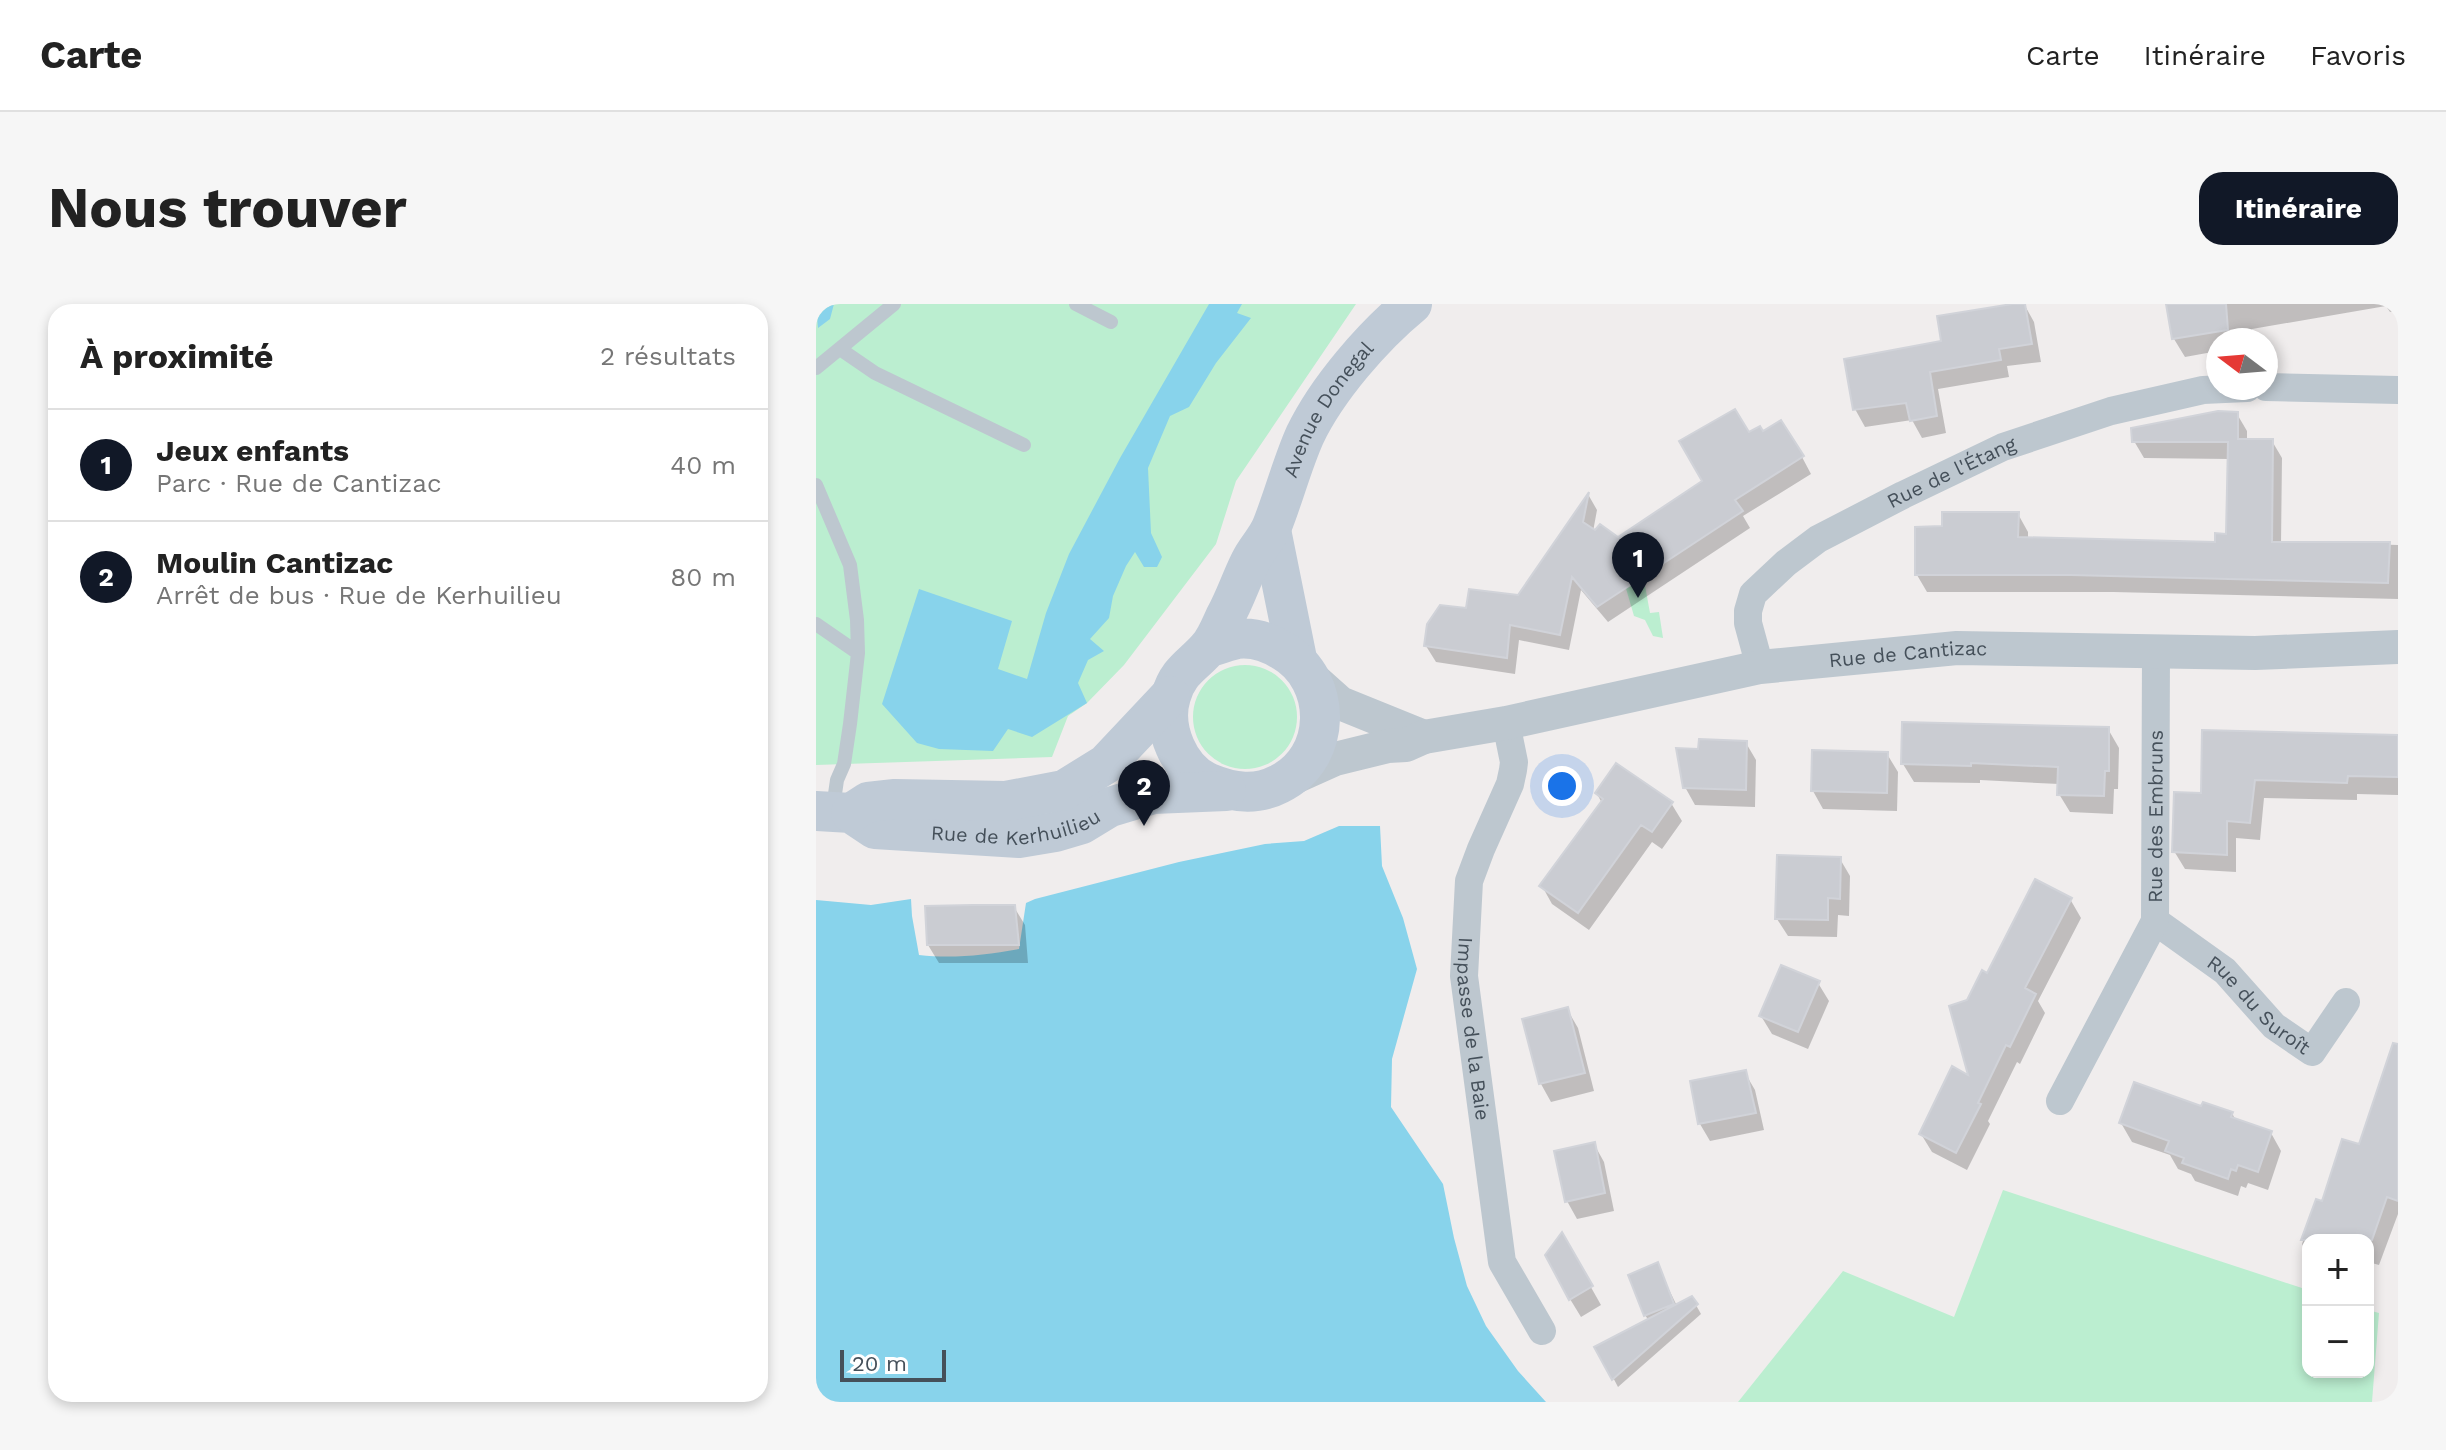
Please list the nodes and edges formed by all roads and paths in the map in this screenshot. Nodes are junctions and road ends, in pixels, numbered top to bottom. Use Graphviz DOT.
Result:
graph roads {
  1 [pos="894,304"];
  2 [pos="1076,304"];
  3 [pos="1412,304"];
  4 [pos="1111,322"];
  5 [pos="840,349"];
  6 [pos="816,368"];
  7 [pos="2278,387"];
  8 [pos="2206,390"];
  9 [pos="2398,390"];
  10 [pos="1024,445"];
  11 [pos="816,485"];
  12 [pos="1271,530"];
  13 [pos="816,624"];
  14 [pos="2398,647"];
  15 [pos="1208,648"];
  16 [pos="2156,650"];
  17 [pos="858,653"];
  18 [pos="1760,667"];
  19 [pos="1304,668"];
  20 [pos="1170,696"];
  21 [pos="1506,723"];
  22 [pos="1424,737"];
  23 [pos="1282,783"];
  24 [pos="1226,791"];
  25 [pos="833,812"];
  26 [pos="2155,921"];
  27 [pos="2346,1002"];
  28 [pos="2060,1101"];
  29 [pos="1542,1331"];
  1 -- 5 [label="lane"];
  2 -- 4 [label="lane"];
  3 -- 12 [label="main road, Avenue Donegal"];
  5 -- 6 [label="lane"];
  5 -- 10 [label="lane"];
  7 -- 9 [label="street"];
  8 -- 18 [label="street, Rue de l'Étang"];
  11 -- 17 [label="lane"];
  12 -- 15 [label="main road, Avenue Donegal"];
  12 -- 19 [label="main road"];
  13 -- 17 [label="lane"];
  14 -- 16 [label="street, Rue de Cantizac"];
  15 -- 19 [label="main road"];
  15 -- 20 [label="main road"];
  16 -- 18 [label="street, Rue de Cantizac"];
  16 -- 26 [label="street, Rue des Embruns"];
  17 -- 25 [label="lane"];
  18 -- 21 [label="street, Rue de Cantizac"];
  19 -- 22 [label="street, Rue de Cantizac"];
  19 -- 23 [label="main road"];
  20 -- 24 [label="main road"];
  20 -- 25 [label="main road, Rue de Kerhuilieu"];
  21 -- 22 [label="street, Rue de Cantizac"];
  21 -- 29 [label="street, Impasse de la Baie"];
  22 -- 23 [label="street, Rue de Cantizac"];
  23 -- 24 [label="main road"];
  24 -- 25 [label="main road, Rue de Kerhuilieu"];
  26 -- 27 [label="street, Rue du Suroît"];
  26 -- 28 [label="street, Rue des Embruns"];
}
